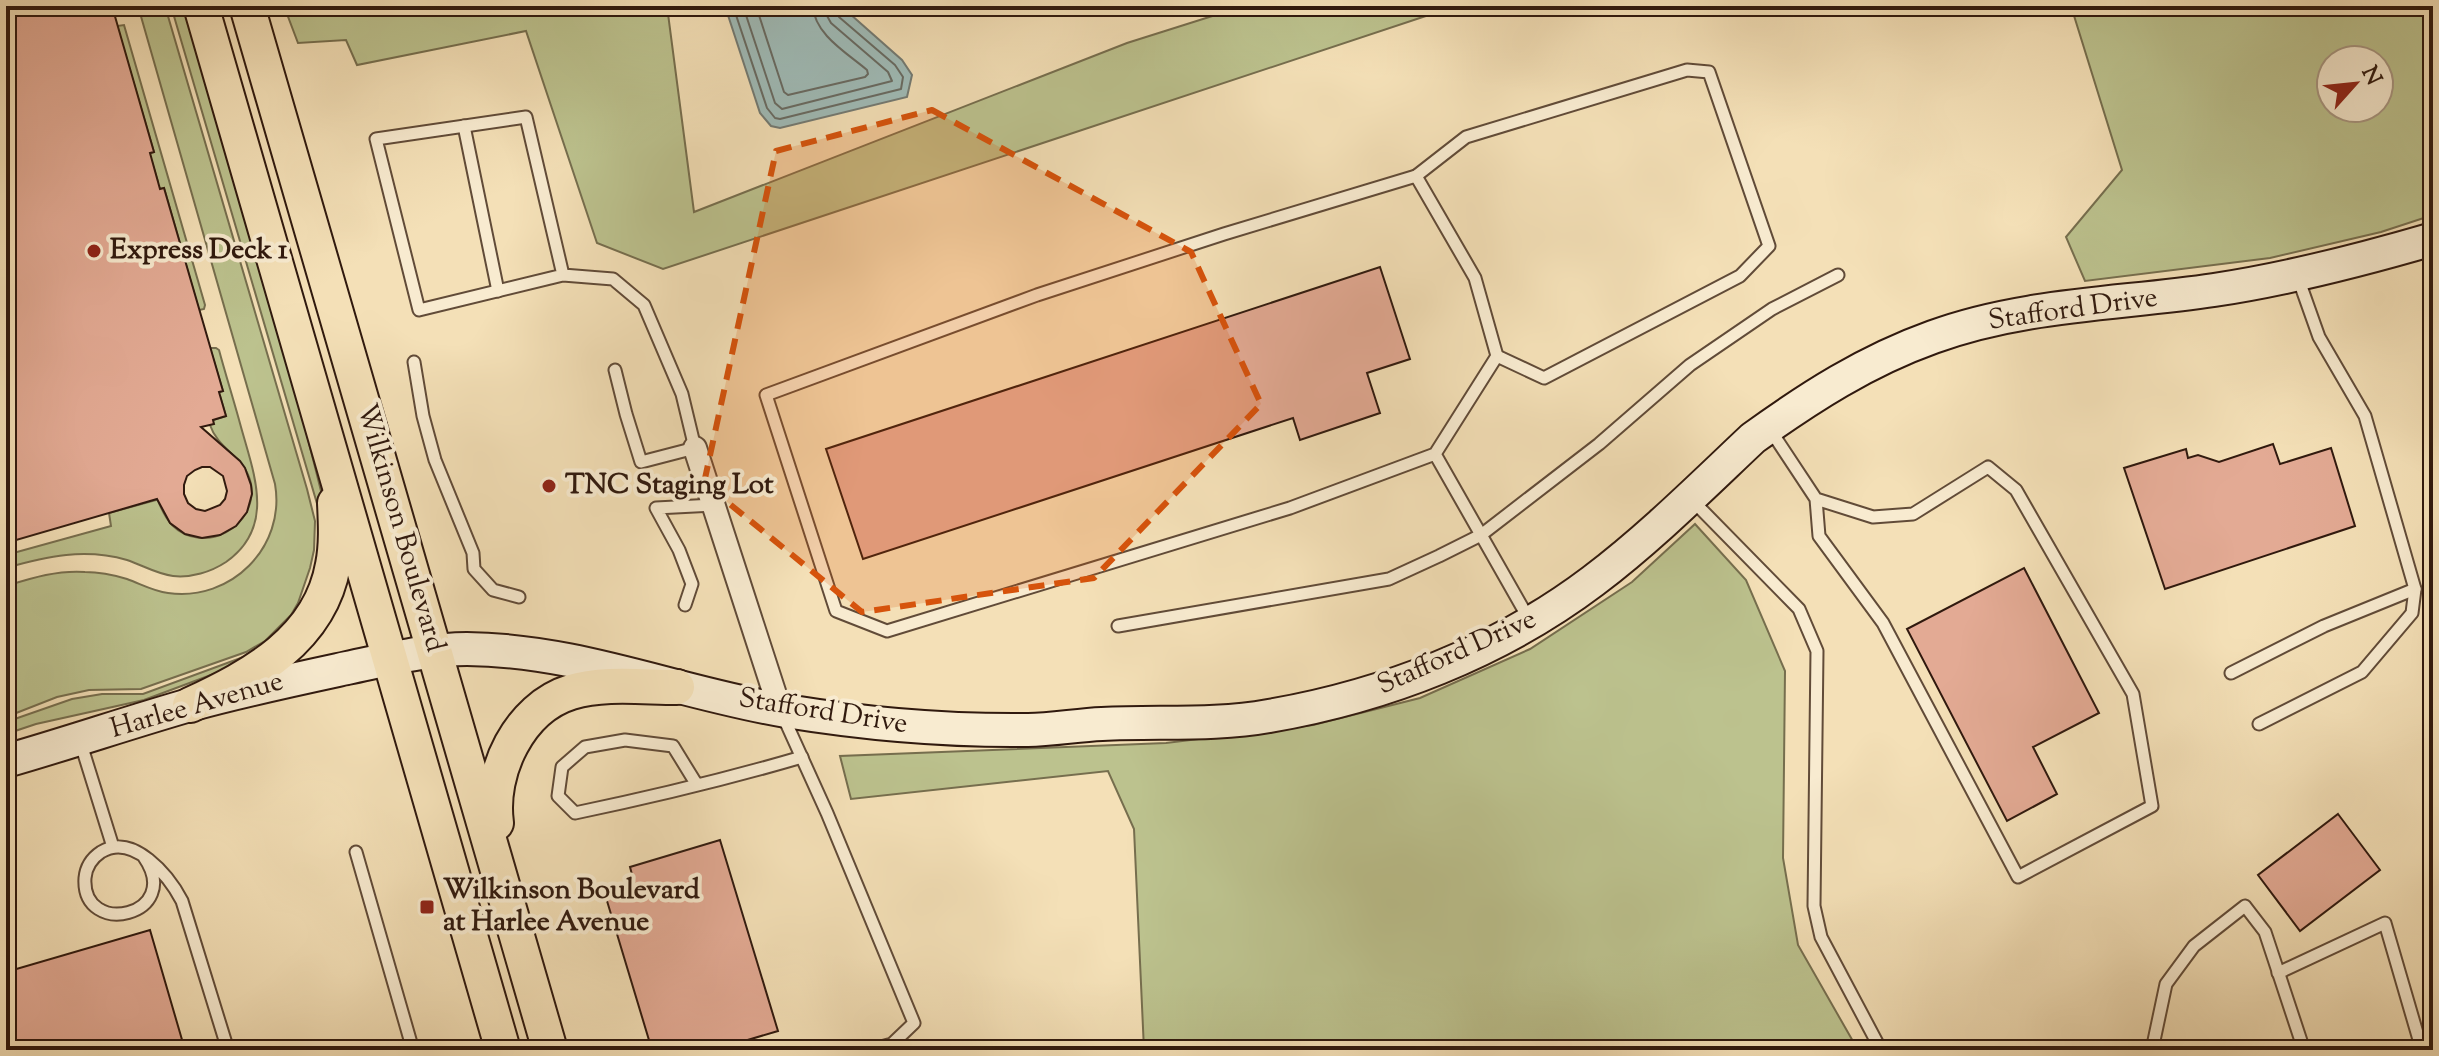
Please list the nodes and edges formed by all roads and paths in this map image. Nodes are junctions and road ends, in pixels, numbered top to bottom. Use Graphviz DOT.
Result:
graph roads {
  1 [pos="201,6"];
  2 [pos="247,6"];
  3 [pos="464,126"];
  4 [pos="1416,176"];
  5 [pos="2433,239"];
  6 [pos="563,275"];
  7 [pos="1838,275"];
  8 [pos="2297,275"];
  9 [pos="498,291"];
  10 [pos="1497,356"];
  11 [pos="414,362"];
  12 [pos="615,370"];
  13 [pos="1768,427"];
  14 [pos="330,447"];
  15 [pos="695,448"];
  16 [pos="1435,454"];
  17 [pos="1689,497"];
  18 [pos="1816,499"];
  19 [pos="714,505"];
  20 [pos="1481,535"];
  21 [pos="2415,589"];
  22 [pos="519,597"];
  23 [pos="685,605"];
  24 [pos="1530,622"];
  25 [pos="1118,626"];
  26 [pos="436,652"];
  27 [pos="390,659"];
  28 [pos="2231,673"];
  29 [pos="677,687"];
  30 [pos="190,705"];
  31 [pos="780,710"];
  32 [pos="2259,724"];
  33 [pos="80,740"];
  34 [pos="802,757"];
  35 [pos="6,761"];
  36 [pos="697,785"];
  37 [pos="113,847"];
  38 [pos="356,852"];
  39 [pos="144,857"];
  40 [pos="505,891"];
  41 [pos="2278,973"];
  42 [pos="228,1050"];
  43 [pos="413,1050"];
  44 [pos="503,1050"];
  45 [pos="550,1050"];
  46 [pos="870,1050"];
  47 [pos="1881,1050"];
  48 [pos="2152,1050"];
  49 [pos="2304,1050"];
  50 [pos="2422,1050"];
  1 -- 14 [label="main road, Wilkinson Boulevard"];
  2 -- 26 [label="main road, Wilkinson Boulevard"];
  3 -- 6 [label="lane"];
  3 -- 9 [label="lane"];
  3 -- 9 [label="lane"];
  4 -- 10 [label="lane"];
  4 -- 10 [label="lane"];
  4 -- 16 [label="lane"];
  5 -- 8 [label="street, Stafford Drive"];
  6 -- 9 [label="lane"];
  6 -- 15 [label="lane"];
  7 -- 20 [label="lane"];
  8 -- 13 [label="street, Stafford Drive"];
  8 -- 21 [label="lane"];
  10 -- 16 [label="lane"];
  11 -- 22 [label="lane"];
  12 -- 15 [label="lane"];
  13 -- 17 [label="street, Stafford Drive"];
  13 -- 18 [label="lane"];
  14 -- 27 [label="main road, Wilkinson Boulevard"];
  14 -- 30 [label="main road"];
  15 -- 19 [label="street"];
  16 -- 20 [label="lane"];
  17 -- 24 [label="street, Stafford Drive"];
  17 -- 47 [label="lane"];
  18 -- 18 [label="lane"];
  19 -- 23 [label="lane"];
  19 -- 31 [label="street"];
  20 -- 24 [label="lane"];
  20 -- 25 [label="lane"];
  21 -- 28 [label="lane"];
  21 -- 32 [label="lane"];
  24 -- 31 [label="street, Stafford Drive"];
  26 -- 27 [label="street, Stafford Drive"];
  26 -- 29 [label="street, Stafford Drive"];
  26 -- 40 [label="main road, Wilkinson Boulevard"];
  27 -- 30 [label="street, Harlee Avenue"];
  27 -- 44 [label="main road, Wilkinson Boulevard"];
  29 -- 31 [label="street, Stafford Drive"];
  29 -- 40 [label="main road"];
  30 -- 33 [label="street, Harlee Avenue"];
  31 -- 34 [label="lane"];
  33 -- 35 [label="street, Harlee Avenue"];
  33 -- 37 [label="lane"];
  34 -- 36 [label="lane"];
  34 -- 46 [label="lane"];
  36 -- 36 [label="lane"];
  37 -- 39 [label="lane"];
  37 -- 39 [label="lane"];
  38 -- 43 [label="lane"];
  39 -- 42 [label="lane"];
  40 -- 45 [label="main road, Wilkinson Boulevard"];
  41 -- 48 [label="lane"];
  41 -- 49 [label="lane"];
  41 -- 50 [label="lane"];
}
